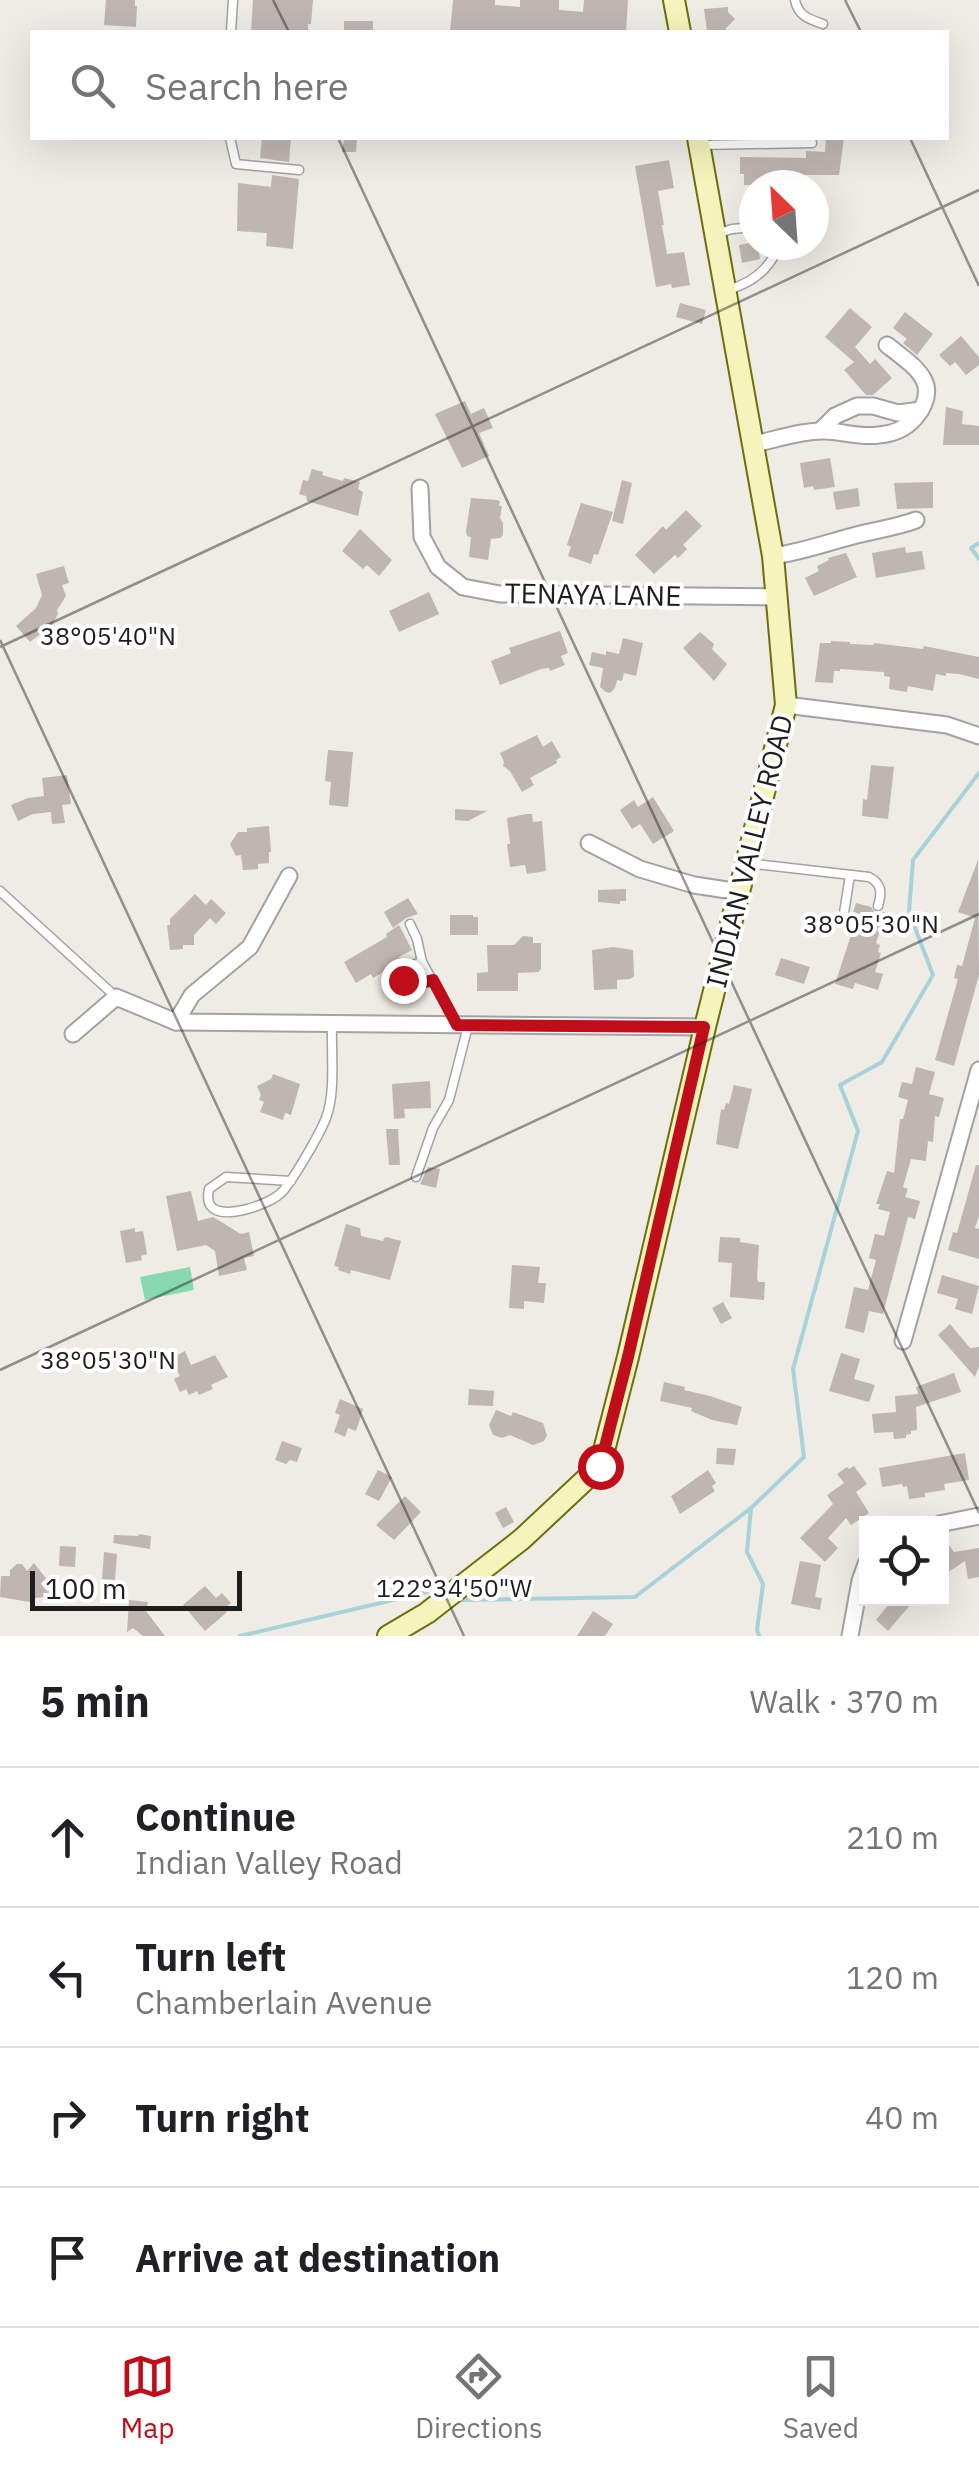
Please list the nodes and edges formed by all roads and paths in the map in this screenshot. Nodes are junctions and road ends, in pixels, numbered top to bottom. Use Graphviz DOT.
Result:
graph roads {
  1 [pos="233,0"];
  2 [pos="674,0"];
  3 [pos="795,0"];
  4 [pos="823,24"];
  5 [pos="231,30"];
  6 [pos="680,30"];
  7 [pos="230,140"];
  8 [pos="699,141"];
  9 [pos="812,142"];
  10 [pos="299,170"];
  11 [pos="739,228"];
  12 [pos="716,234"];
  13 [pos="772,260"];
  14 [pos="727,290"];
  15 [pos="887,345"];
  16 [pos="921,410"];
  17 [pos="821,430"];
  18 [pos="754,444"];
  19 [pos="420,488"];
  20 [pos="916,520"];
  21 [pos="773,556"];
  22 [pos="778,597"];
  23 [pos="786,705"];
  24 [pos="979,736"];
  25 [pos="589,844"];
  26 [pos="747,863"];
  27 [pos="850,874"];
  28 [pos="289,876"];
  29 [pos="0,891"];
  30 [pos="740,892"];
  31 [pos="878,906"];
  32 [pos="844,913"];
  33 [pos="410,924"];
  34 [pos="422,962"];
  35 [pos="433,980"];
  36 [pos="116,997"];
  37 [pos="176,1022"];
  38 [pos="332,1024"];
  39 [pos="463,1025"];
  40 [pos="704,1027"];
  41 [pos="72,1034"];
  42 [pos="979,1070"];
  43 [pos="416,1177"];
  44 [pos="291,1181"];
  45 [pos="903,1341"];
  46 [pos="979,1516"];
  47 [pos="949,1522"];
  48 [pos="859,1586"];
  49 [pos="388,1636"];
  50 [pos="850,1636"];
  1 -- 5 [label="lane"];
  2 -- 6 [label="street"];
  3 -- 4 [label="lane"];
  7 -- 10 [label="lane"];
  8 -- 9 [label="lane"];
  8 -- 12 [label="street, INDIAN VALLEY ROAD"];
  11 -- 12 [label="lane"];
  12 -- 14 [label="street, INDIAN VALLEY ROAD"];
  13 -- 14 [label="lane"];
  14 -- 18 [label="street, INDIAN VALLEY ROAD"];
  15 -- 16 [label="street"];
  16 -- 17 [label="street"];
  16 -- 17 [label="street"];
  17 -- 18 [label="street"];
  18 -- 21 [label="street, INDIAN VALLEY ROAD"];
  19 -- 22 [label="street, TENAYA LANE"];
  20 -- 21 [label="street"];
  21 -- 22 [label="street, INDIAN VALLEY ROAD"];
  22 -- 23 [label="street, INDIAN VALLEY ROAD"];
  23 -- 24 [label="street"];
  23 -- 26 [label="street, INDIAN VALLEY ROAD"];
  25 -- 30 [label="street"];
  26 -- 27 [label="lane"];
  26 -- 30 [label="street, INDIAN VALLEY ROAD"];
  27 -- 31 [label="lane"];
  27 -- 32 [label="lane"];
  28 -- 37 [label="street"];
  29 -- 36 [label="lane"];
  30 -- 40 [label="street, INDIAN VALLEY ROAD"];
  33 -- 34 [label="lane"];
  34 -- 35 [label="lane"];
  34 -- 35 [label="lane"];
  35 -- 39 [label="lane"];
  36 -- 37 [label="street"];
  36 -- 41 [label="street"];
  37 -- 38 [label="street"];
  38 -- 39 [label="street"];
  38 -- 44 [label="lane"];
  39 -- 40 [label="street"];
  39 -- 43 [label="lane"];
  40 -- 49 [label="street, INDIAN VALLEY ROAD"];
  42 -- 45 [label="street"];
  44 -- 44 [label="lane"];
  46 -- 47 [label="street"];
  48 -- 50 [label="street"];
}
